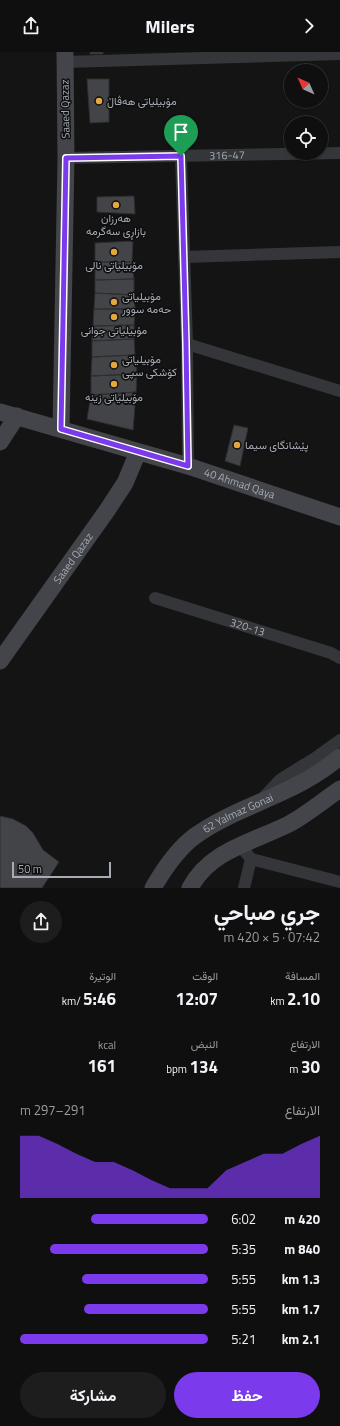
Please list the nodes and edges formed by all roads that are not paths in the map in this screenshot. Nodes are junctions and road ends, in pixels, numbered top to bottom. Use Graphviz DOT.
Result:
graph roads {
  1 [pos="339,53"];
  2 [pos="65,57"];
  3 [pos="340,153"];
  4 [pos="181,156"];
  5 [pos="66,158"];
  6 [pos="340,252"];
  7 [pos="184,257"];
  8 [pos="186,344"];
  9 [pos="340,391"];
  10 [pos="0,412"];
  11 [pos="17,416"];
  12 [pos="61,429"];
  13 [pos="0,442"];
  14 [pos="138,452"];
  15 [pos="188,466"];
  16 [pos="340,517"];
  17 [pos="155,598"];
  18 [pos="340,658"];
  19 [pos="0,661"];
  20 [pos="340,740"];
  21 [pos="340,757"];
  22 [pos="340,789"];
  23 [pos="259,802"];
  24 [pos="240,845"];
  25 [pos="251,859"];
  26 [pos="340,882"];
  27 [pos="153,888"];
  28 [pos="190,888"];
  29 [pos="244,888"];
  1 -- 2 [label="street"];
  2 -- 5 [label="street, Saaed Qazaz"];
  3 -- 4 [label="street, 316-47"];
  4 -- 5 [label="street, 316-47"];
  4 -- 7 [label="street"];
  5 -- 12 [label="street, Saaed Qazaz"];
  6 -- 7 [label="street"];
  7 -- 8 [label="street"];
  8 -- 9 [label="street"];
  8 -- 15 [label="street"];
  10 -- 11 [label="street, 40 Ahmad Qaya"];
  11 -- 12 [label="street, 40 Ahmad Qaya"];
  11 -- 13 [label="street"];
  12 -- 14 [label="street, 40 Ahmad Qaya"];
  14 -- 15 [label="street, 40 Ahmad Qaya"];
  14 -- 19 [label="street, Saaed Qazaz"];
  15 -- 16 [label="street, 40 Ahmad Qaya"];
  17 -- 18 [label="street, 320-13"];
  20 -- 23 [label="street"];
  21 -- 23 [label="street, 62 Yalmaz Gonai"];
  22 -- 24 [label="street"];
  23 -- 27 [label="street, 62 Yalmaz Gonai"];
  24 -- 25 [label="street"];
  24 -- 28 [label="street"];
  25 -- 26 [label="street"];
  25 -- 29 [label="street"];
}
